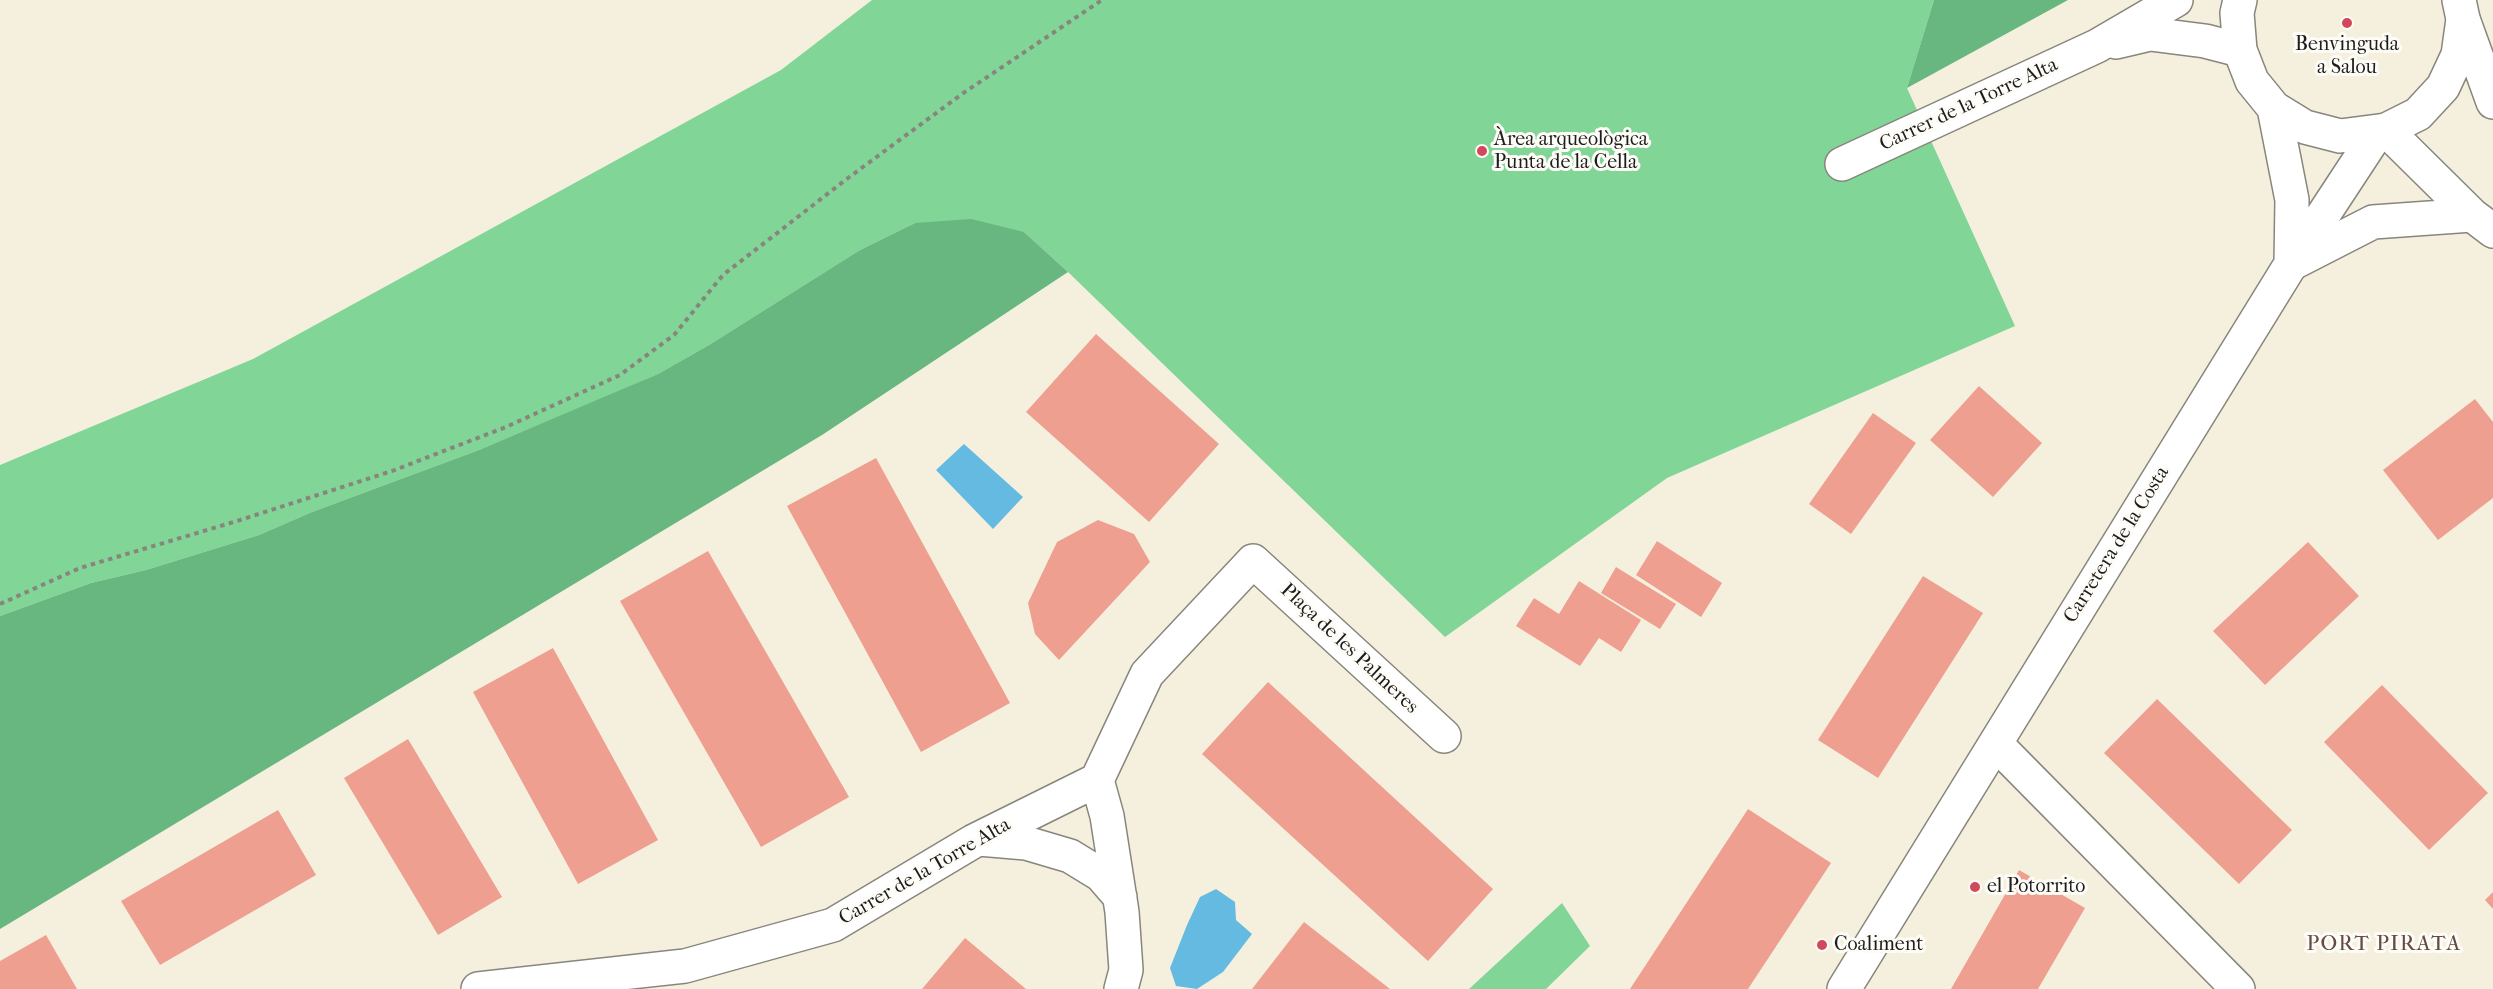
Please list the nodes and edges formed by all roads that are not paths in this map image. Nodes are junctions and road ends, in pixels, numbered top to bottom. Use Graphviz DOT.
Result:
graph roads {
  1 [pos="2176,0"];
  2 [pos="2240,0"];
  3 [pos="2461,10"];
  4 [pos="2097,46"];
  5 [pos="2240,50"];
  6 [pos="2493,102"];
  7 [pos="2274,108"];
  8 [pos="2382,132"];
  9 [pos="1842,164"];
  10 [pos="2482,223"];
  11 [pos="2291,264"];
  12 [pos="1444,736"];
  13 [pos="1995,744"];
  14 [pos="1096,780"];
  15 [pos="979,839"];
  16 [pos="1120,897"];
  17 [pos="478,989"];
  18 [pos="1120,989"];
  19 [pos="1844,989"];
  20 [pos="2238,989"];
  1 -- 4 [label="street, Carrer de la Torre Alta"];
  2 -- 5 [label="street"];
  3 -- 6 [label="street"];
  3 -- 8 [label="street"];
  4 -- 5 [label="street, Carrer de la Torre Alta"];
  4 -- 9 [label="street, Carrer de la Torre Alta"];
  5 -- 7 [label="street"];
  7 -- 8 [label="street"];
  7 -- 11 [label="street"];
  8 -- 10 [label="street"];
  8 -- 11 [label="street, Carretera de la Costa"];
  10 -- 11 [label="street"];
  11 -- 13 [label="street, Carretera de la Costa"];
  12 -- 14 [label="street, Plaça de les Palmeres"];
  13 -- 19 [label="street, Carretera de la Costa"];
  13 -- 20 [label="street"];
  14 -- 15 [label="street, Carrer de la Torre Alta"];
  14 -- 16 [label="street"];
  15 -- 16 [label="street"];
  15 -- 17 [label="street, Carrer de la Torre Alta"];
  16 -- 18 [label="street"];
}
